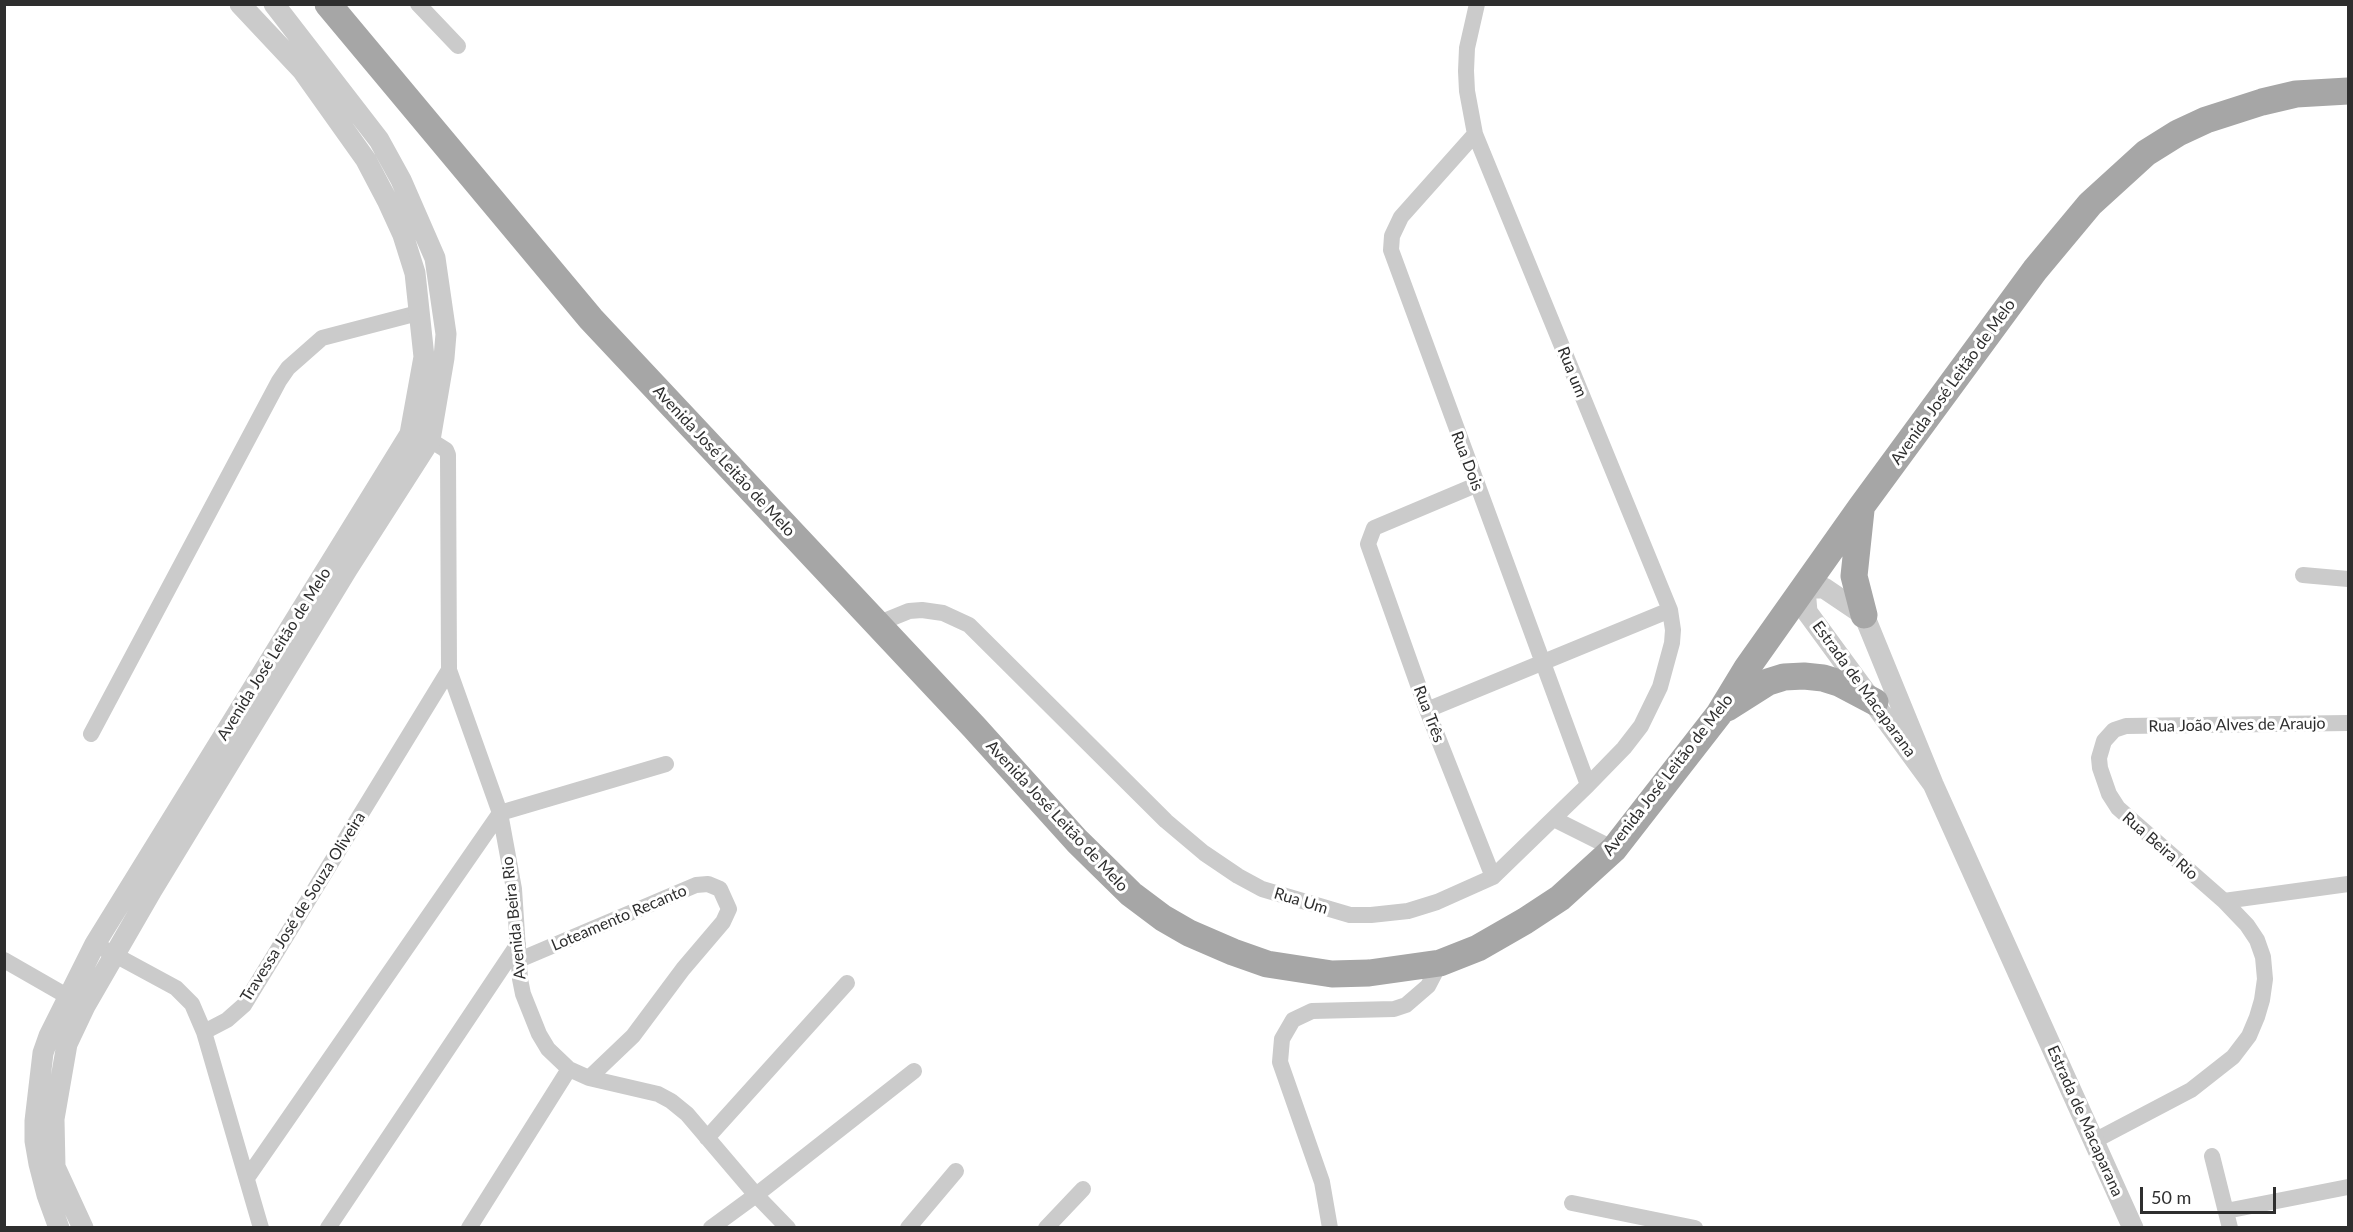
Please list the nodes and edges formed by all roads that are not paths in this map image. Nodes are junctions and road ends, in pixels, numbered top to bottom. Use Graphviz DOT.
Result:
graph roads {
  1 [pos="240,4"];
  2 [pos="274,4"];
  3 [pos="328,4"];
  4 [pos="418,4"];
  5 [pos="1477,4"];
  6 [pos="458,46"];
  7 [pos="2349,91"];
  8 [pos="1475,134"];
  9 [pos="418,313"];
  10 [pos="434,357"];
  11 [pos="410,434"];
  12 [pos="430,440"];
  13 [pos="1476,485"];
  14 [pos="1861,507"];
  15 [pos="2303,575"];
  16 [pos="2349,579"];
  17 [pos="1805,588"];
  18 [pos="1670,610"];
  19 [pos="1864,615"];
  20 [pos="878,624"];
  21 [pos="1545,663"];
  22 [pos="449,670"];
  23 [pos="1875,702"];
  24 [pos="252,707"];
  25 [pos="1427,710"];
  26 [pos="1719,714"];
  27 [pos="2349,723"];
  28 [pos="2126,726"];
  29 [pos="91,734"];
  30 [pos="666,764"];
  31 [pos="1934,784"];
  32 [pos="1588,785"];
  33 [pos="500,813"];
  34 [pos="1554,819"];
  35 [pos="1614,849"];
  36 [pos="1493,878"];
  37 [pos="2349,884"];
  38 [pos="2224,901"];
  39 [pos="95,944"];
  40 [pos="519,952"];
  41 [pos="114,956"];
  42 [pos="4,960"];
  43 [pos="1440,963"];
  44 [pos="847,983"];
  45 [pos="77,1002"];
  46 [pos="204,1032"];
  47 [pos="569,1069"];
  48 [pos="914,1071"];
  49 [pos="590,1077"];
  50 [pos="44,1120"];
  51 [pos="708,1138"];
  52 [pos="2094,1141"];
  53 [pos="2212,1156"];
  54 [pos="956,1171"];
  55 [pos="247,1178"];
  56 [pos="2349,1186"];
  57 [pos="1083,1189"];
  58 [pos="756,1196"];
  59 [pos="1572,1203"];
  60 [pos="2226,1210"];
  61 [pos="59,1227"];
  62 [pos="83,1227"];
  63 [pos="261,1227"];
  64 [pos="328,1227"];
  65 [pos="470,1227"];
  66 [pos="711,1227"];
  67 [pos="788,1227"];
  68 [pos="908,1227"];
  69 [pos="1046,1227"];
  70 [pos="1330,1227"];
  71 [pos="1695,1227"];
  72 [pos="2133,1227"];
  73 [pos="2230,1227"];
  1 -- 9 [label="street, Avenida José Leitão de Melo"];
  2 -- 10 [label="street, Avenida José Leitão de Melo"];
  3 -- 20 [label="main road, Avenida José Leitão de Melo"];
  4 -- 6 [label="street"];
  5 -- 8 [label="street, Rua um"];
  7 -- 14 [label="main road, Avenida José Leitão de Melo"];
  8 -- 13 [label="street, Rua Dois"];
  8 -- 18 [label="street, Rua um"];
  9 -- 10 [label="street, Avenida José Leitão de Melo"];
  9 -- 29 [label="street"];
  10 -- 11 [label="street, Avenida José Leitão de Melo"];
  10 -- 12 [label="street, Avenida José Leitão de Melo"];
  11 -- 12 [label="street"];
  11 -- 24 [label="street, Avenida José Leitão de Melo"];
  12 -- 22 [label="street, Avenida Beira Rio"];
  12 -- 24 [label="street, Avenida José Leitão de Melo"];
  13 -- 21 [label="street, Rua Dois"];
  13 -- 25 [label="street, Rua Três"];
  14 -- 17 [label="main road, Avenida José Leitão de Melo"];
  14 -- 19 [label="main road"];
  15 -- 16 [label="street"];
  17 -- 19 [label="street, Estrada de Macaparana"];
  17 -- 23 [label="street, Estrada de Macaparana"];
  17 -- 26 [label="main road, Avenida José Leitão de Melo"];
  18 -- 21 [label="street"];
  18 -- 32 [label="street, Rua Um"];
  19 -- 31 [label="street, Estrada de Macaparana"];
  20 -- 36 [label="street, Rua Um"];
  20 -- 43 [label="main road, Avenida José Leitão de Melo"];
  21 -- 25 [label="street"];
  21 -- 32 [label="street, Rua Dois"];
  22 -- 33 [label="street, Avenida Beira Rio"];
  22 -- 46 [label="street, Travessa José de Souza Oliveira"];
  23 -- 26 [label="main road"];
  23 -- 31 [label="street, Estrada de Macaparana"];
  24 -- 39 [label="street, Avenida José Leitão de Melo"];
  24 -- 41 [label="street, Avenida José Leitão de Melo"];
  25 -- 36 [label="street, Rua Três"];
  26 -- 35 [label="main road, Avenida José Leitão de Melo"];
  27 -- 28 [label="street, Rua João Alves de Araujo"];
  28 -- 38 [label="street, Rua Beira Rio"];
  30 -- 33 [label="street"];
  31 -- 52 [label="street, Estrada de Macaparana"];
  32 -- 34 [label="street, Rua Um"];
  33 -- 40 [label="street, Avenida Beira Rio"];
  33 -- 55 [label="street"];
  34 -- 35 [label="street"];
  34 -- 36 [label="street, Rua Um"];
  35 -- 43 [label="main road, Avenida José Leitão de Melo"];
  37 -- 38 [label="street"];
  38 -- 52 [label="street, Rua Beira Rio"];
  39 -- 41 [label="street"];
  39 -- 45 [label="street, Avenida José Leitão de Melo"];
  40 -- 47 [label="street, Avenida Beira Rio"];
  40 -- 49 [label="street, Loteamento Recanto"];
  40 -- 64 [label="street"];
  41 -- 45 [label="street, Avenida José Leitão de Melo"];
  41 -- 46 [label="street"];
  42 -- 45 [label="street"];
  43 -- 70 [label="street"];
  44 -- 51 [label="street"];
  45 -- 50 [label="street, Avenida José Leitão de Melo"];
  46 -- 55 [label="street"];
  47 -- 49 [label="street, Avenida Beira Rio"];
  47 -- 65 [label="street"];
  48 -- 58 [label="street"];
  49 -- 51 [label="street, Avenida Beira Rio"];
  50 -- 61 [label="street"];
  50 -- 62 [label="street"];
  51 -- 58 [label="street, Avenida Beira Rio"];
  52 -- 72 [label="street, Estrada de Macaparana"];
  53 -- 60 [label="street"];
  54 -- 68 [label="street"];
  55 -- 63 [label="street"];
  56 -- 60 [label="street"];
  57 -- 69 [label="street"];
  58 -- 66 [label="street"];
  58 -- 67 [label="street, Avenida Beira Rio"];
  59 -- 71 [label="street"];
  60 -- 73 [label="street"];
}
